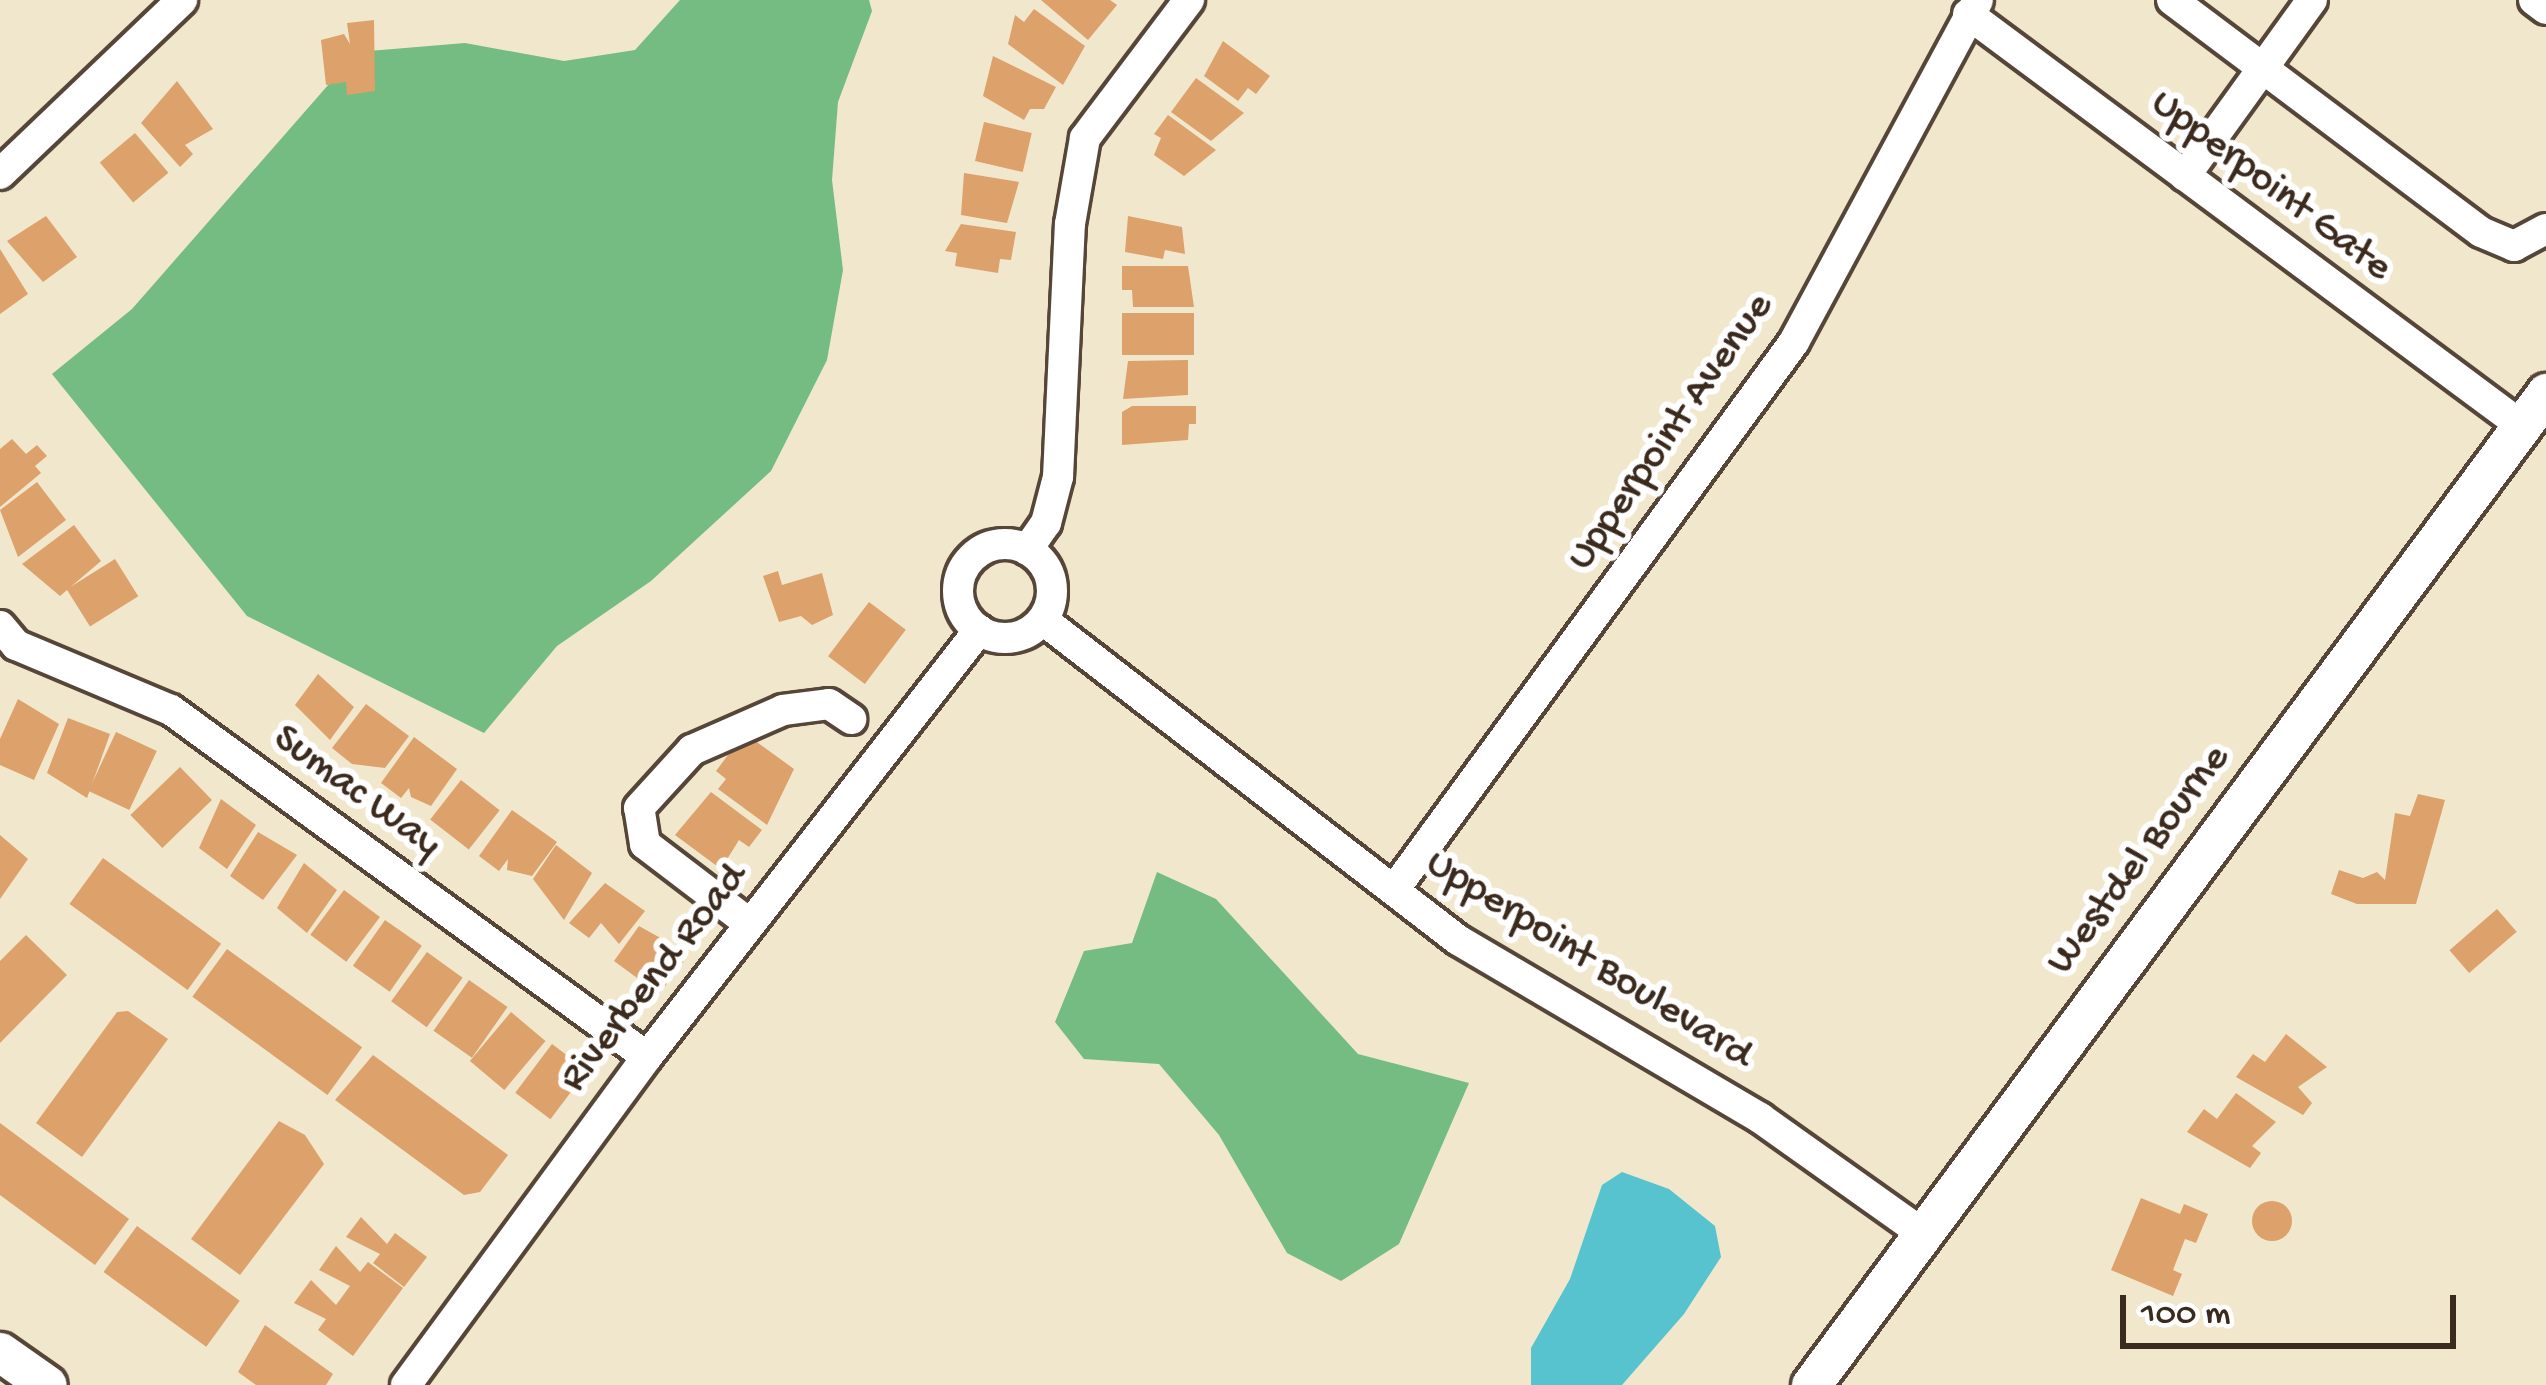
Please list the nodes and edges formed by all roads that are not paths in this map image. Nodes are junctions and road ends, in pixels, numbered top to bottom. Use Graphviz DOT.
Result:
graph roads {
  1 [pos="182,0"];
  2 [pos="1189,0"];
  3 [pos="2172,0"];
  4 [pos="2312,0"];
  5 [pos="2534,0"];
  6 [pos="1973,7"];
  7 [pos="2546,9"];
  8 [pos="2264,67"];
  9 [pos="0,174"];
  10 [pos="2186,176"];
  11 [pos="2546,229"];
  12 [pos="2546,393"];
  13 [pos="2522,426"];
  14 [pos="1028,550"];
  15 [pos="1043,620"];
  16 [pos="0,626"];
  17 [pos="979,630"];
  18 [pos="851,719"];
  19 [pos="1394,890"];
  20 [pos="750,925"];
  21 [pos="647,1057"];
  22 [pos="1923,1234"];
  23 [pos="0,1352"];
  24 [pos="47,1385"];
  25 [pos="406,1385"];
  26 [pos="1810,1385"];
  1 -- 9 [label="street"];
  2 -- 14 [label="street"];
  3 -- 8 [label="street"];
  4 -- 8 [label="street"];
  5 -- 7 [label="street"];
  6 -- 10 [label="street, Upperpoint Gate"];
  6 -- 19 [label="street, Upperpoint Avenue"];
  8 -- 10 [label="street"];
  8 -- 11 [label="street"];
  10 -- 13 [label="street, Upperpoint Gate"];
  12 -- 13 [label="main road, Westdel Bourne"];
  13 -- 22 [label="main road, Westdel Bourne"];
  14 -- 15 [label="street"];
  14 -- 17 [label="street"];
  15 -- 17 [label="street"];
  15 -- 19 [label="street, Upperpoint Boulevard"];
  16 -- 21 [label="street, Sumac Way"];
  17 -- 20 [label="street, Riverbend Road"];
  18 -- 20 [label="street"];
  19 -- 22 [label="street, Upperpoint Boulevard"];
  20 -- 21 [label="street, Riverbend Road"];
  21 -- 25 [label="street, Riverbend Road"];
  22 -- 26 [label="main road, Westdel Bourne"];
  23 -- 24 [label="main road"];
}
